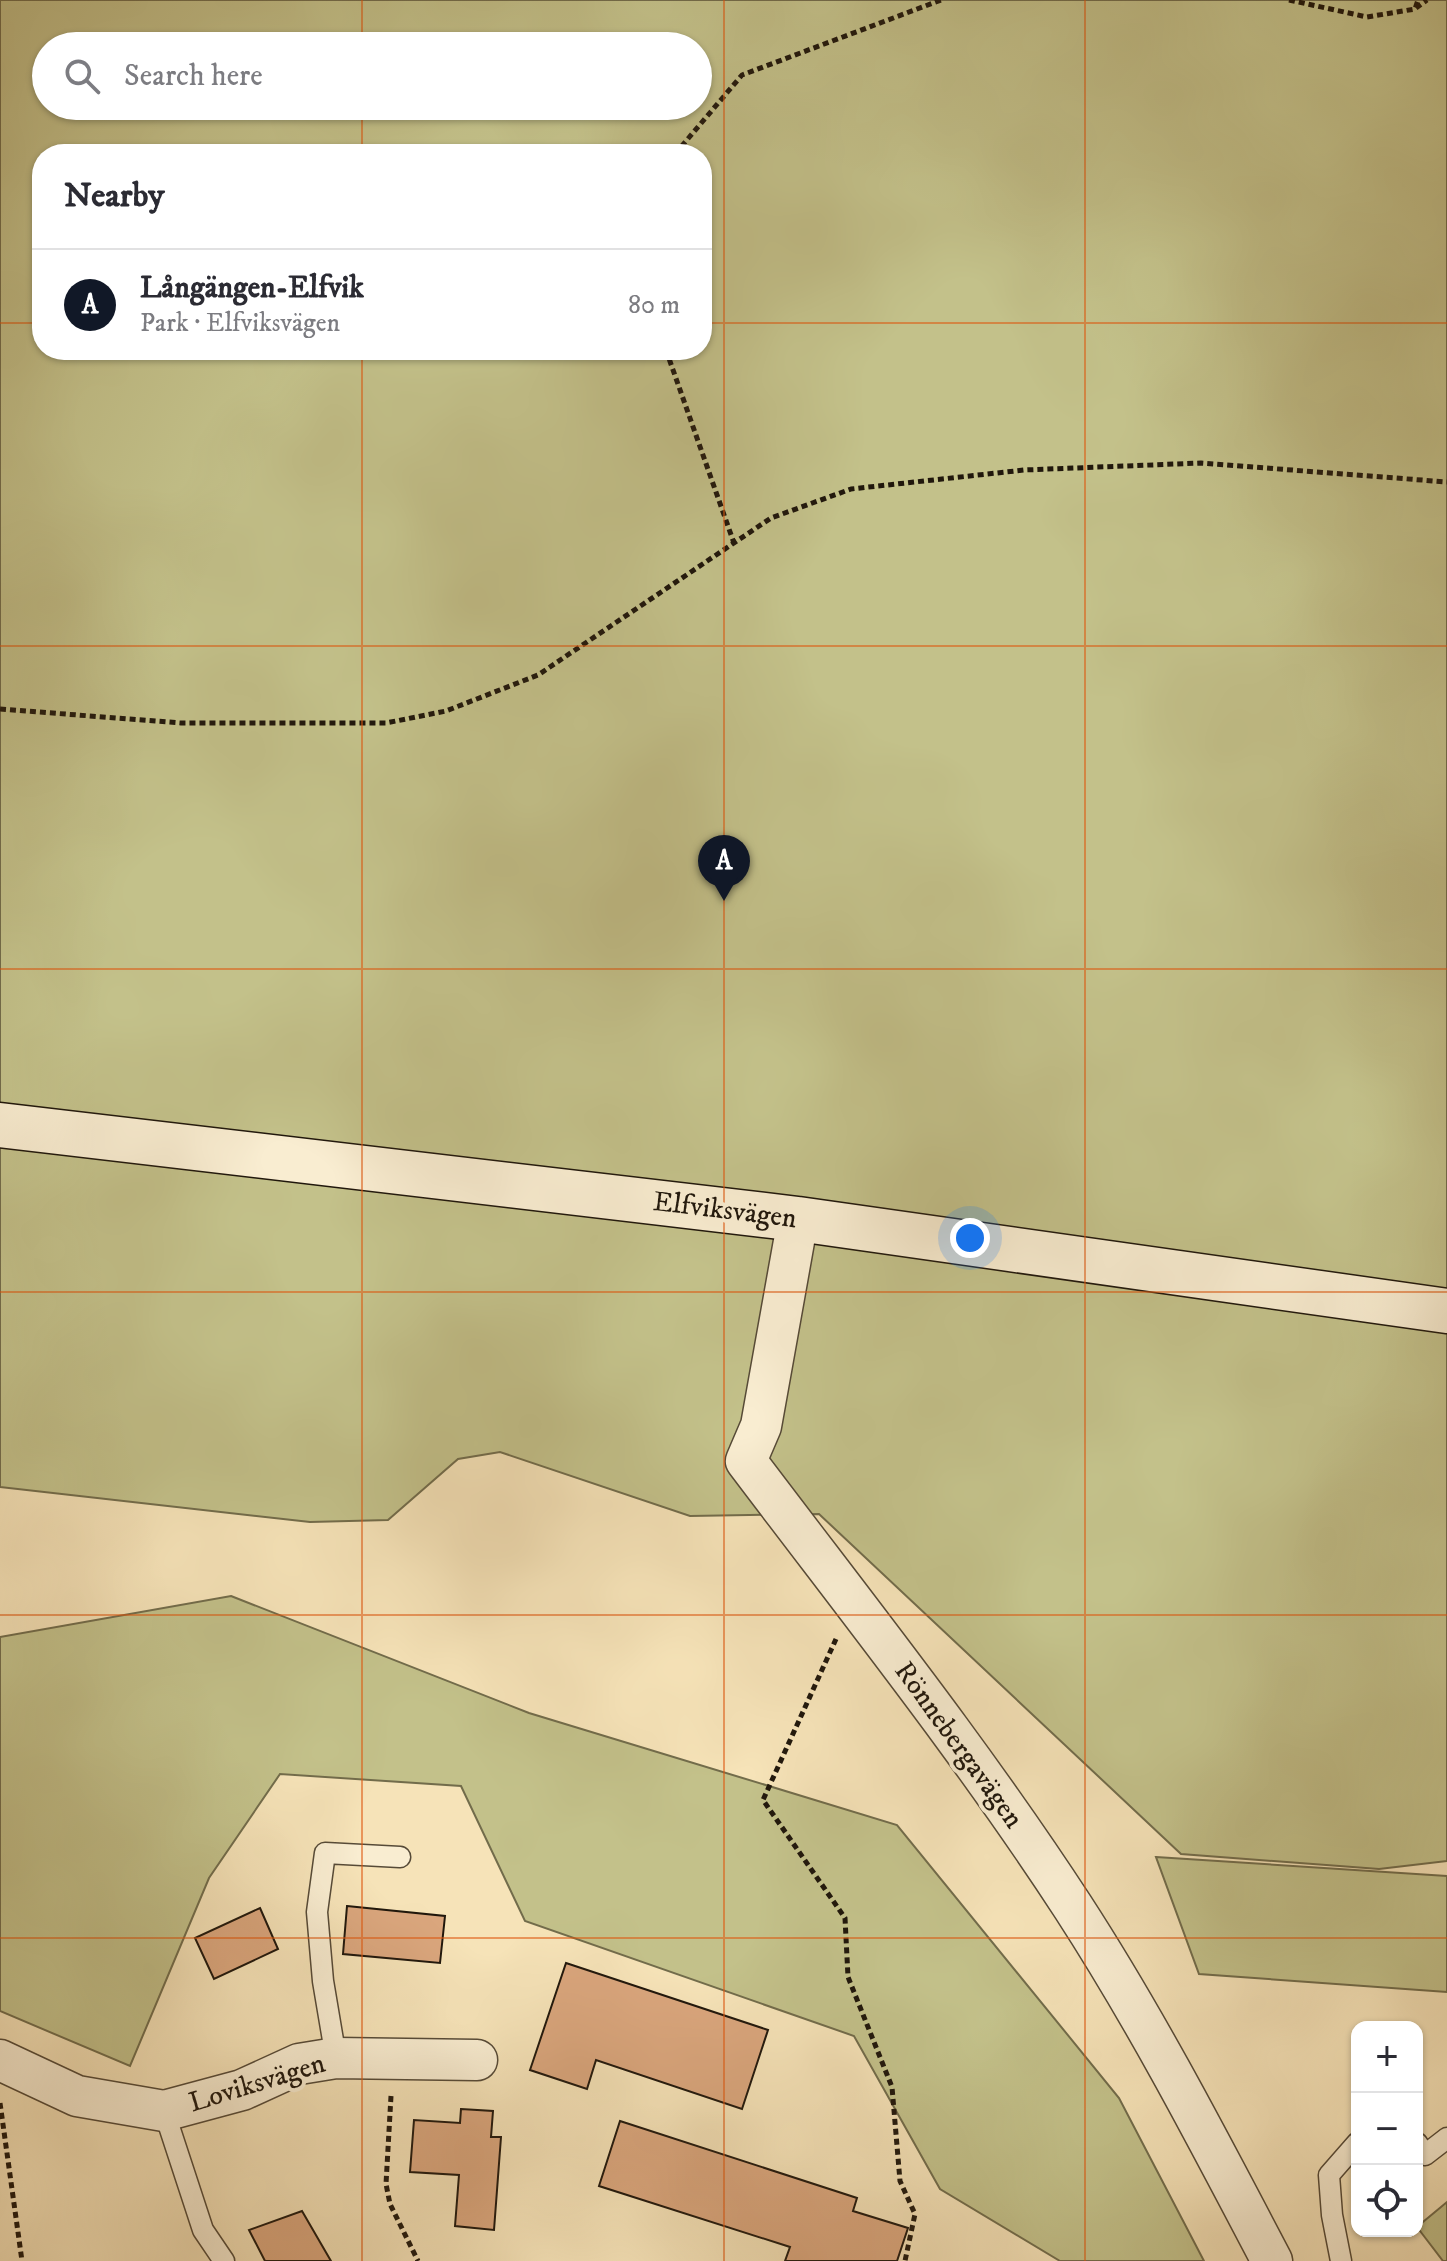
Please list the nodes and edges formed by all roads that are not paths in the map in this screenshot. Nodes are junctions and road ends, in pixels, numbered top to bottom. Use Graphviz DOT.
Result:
graph roads {
  1 [pos="0,1125"];
  2 [pos="798,1219"];
  3 [pos="1447,1311"];
  4 [pos="400,1857"];
  5 [pos="336,2058"];
  6 [pos="0,2060"];
  7 [pos="477,2060"];
  8 [pos="164,2111"];
  9 [pos="1447,2138"];
  10 [pos="1351,2150"];
  11 [pos="1423,2152"];
  12 [pos="224,2261"];
  13 [pos="1272,2261"];
  14 [pos="1341,2261"];
  1 -- 2 [label="street, Elfviksvägen"];
  2 -- 3 [label="street, Elfviksvägen"];
  2 -- 13 [label="street, Rönnebergavägen"];
  4 -- 5 [label="lane"];
  5 -- 7 [label="street, Loviksvägen"];
  5 -- 8 [label="street, Loviksvägen"];
  6 -- 8 [label="street, Loviksvägen"];
  8 -- 12 [label="lane"];
  9 -- 11 [label="lane"];
  10 -- 14 [label="lane"];
}
